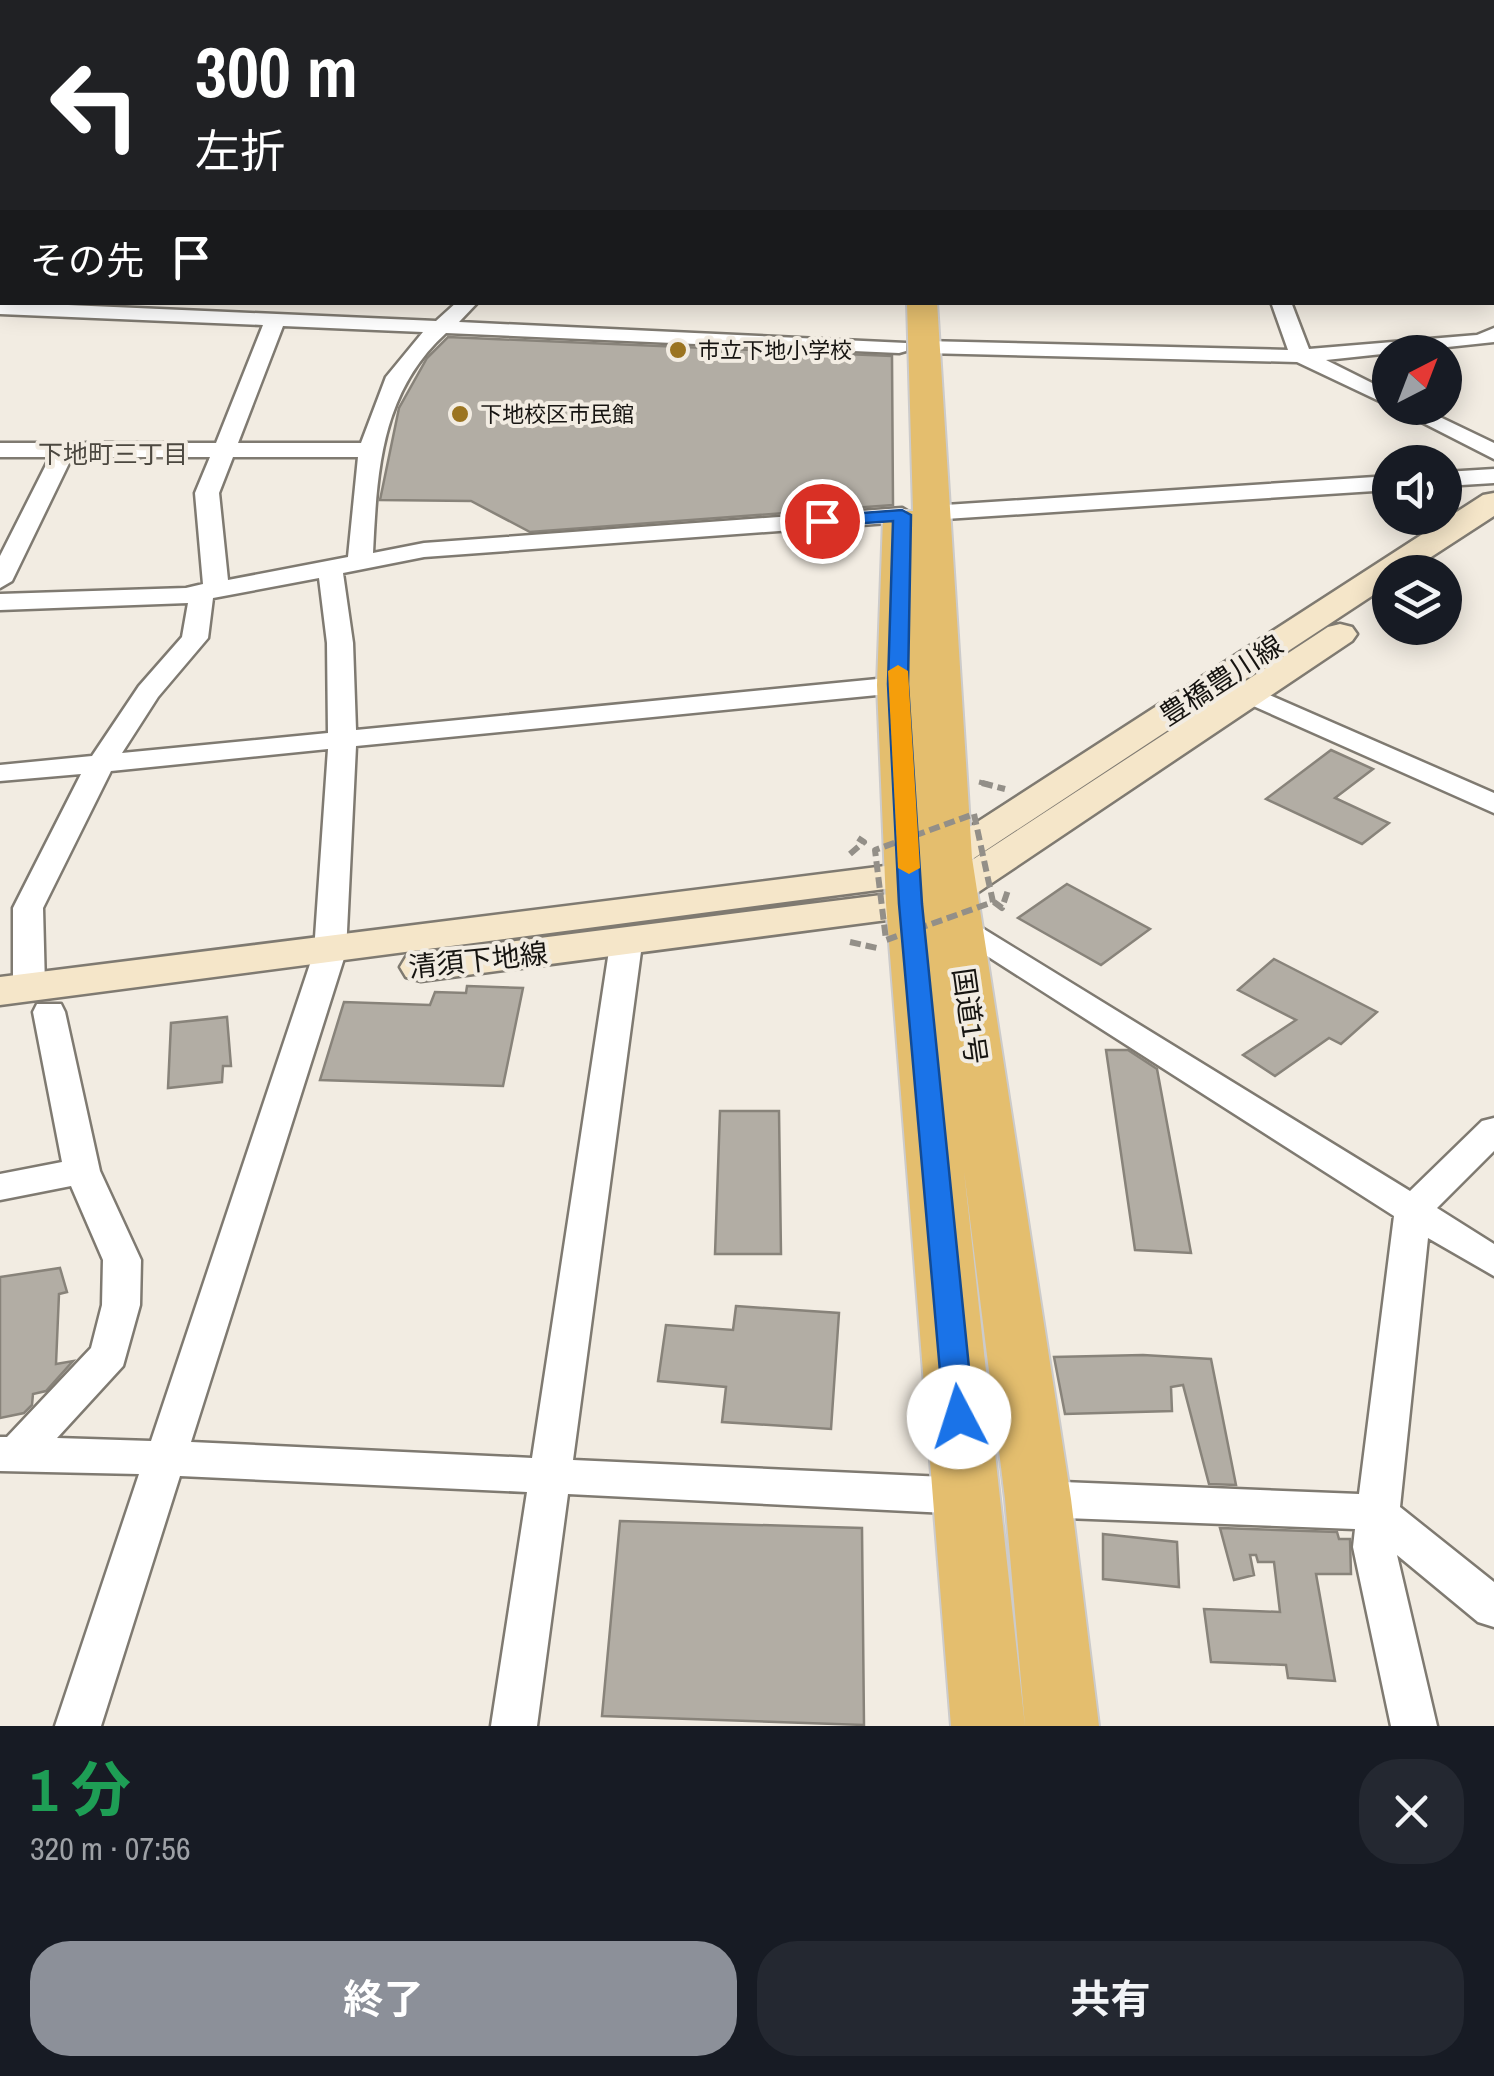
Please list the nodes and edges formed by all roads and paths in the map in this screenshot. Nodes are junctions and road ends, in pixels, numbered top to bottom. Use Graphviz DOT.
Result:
graph roads {
  1 [pos="467,305"];
  2 [pos="1282,305"];
  3 [pos="105,307"];
  4 [pos="0,308"];
  5 [pos="276,319"];
  6 [pos="444,325"];
  7 [pos="911,325"];
  8 [pos="1494,334"];
  9 [pos="1301,356"];
  10 [pos="1372,391"];
  11 [pos="1439,425"];
  12 [pos="0,450"];
  13 [pos="64,450"];
  14 [pos="368,450"];
  15 [pos="221,451"];
  16 [pos="1494,452"];
  17 [pos="1494,476"];
  18 [pos="1462,479"];
  19 [pos="1372,484"];
  20 [pos="1494,502"];
  21 [pos="916,514"];
  22 [pos="1494,528"];
  23 [pos="1455,555"];
  24 [pos="360,561"];
  25 [pos="330,567"];
  26 [pos="0,581"];
  27 [pos="209,589"];
  28 [pos="0,602"];
  29 [pos="1372,612"];
  30 [pos="898,684"];
  31 [pos="1251,696"];
  32 [pos="342,742"];
  33 [pos="99,766"];
  34 [pos="0,773"];
  35 [pos="1494,804"];
  36 [pos="974,814"];
  37 [pos="936,890"];
  38 [pos="626,944"];
  39 [pos="326,965"];
  40 [pos="26,997"];
  41 [pos="0,1018"];
  42 [pos="1494,1130"];
  43 [pos="82,1172"];
  44 [pos="0,1187"];
  45 [pos="1413,1210"];
  46 [pos="1494,1262"];
  47 [pos="9,1454"];
  48 [pos="166,1458"];
  49 [pos="550,1479"];
  50 [pos="966,1496"];
  51 [pos="1038,1499"];
  52 [pos="1375,1512"];
  53 [pos="1494,1608"];
  54 [pos="78,1726"];
  55 [pos="514,1726"];
  56 [pos="988,1726"];
  57 [pos="1062,1726"];
  58 [pos="1414,1726"];
  1 -- 6 [label="street"];
  2 -- 9 [label="street"];
  3 -- 4 [label="street"];
  3 -- 5 [label="street"];
  5 -- 6 [label="street"];
  5 -- 15 [label="street"];
  6 -- 7 [label="street"];
  6 -- 14 [label="street"];
  7 -- 9 [label="street"];
  7 -- 21 [label="highway, 国道1号"];
  8 -- 9 [label="street"];
  9 -- 10 [label="street"];
  11 -- 16 [label="street"];
  12 -- 13 [label="street"];
  13 -- 15 [label="street"];
  13 -- 26 [label="street"];
  14 -- 15 [label="street"];
  14 -- 24 [label="street"];
  15 -- 27 [label="street"];
  17 -- 18 [label="street"];
  19 -- 21 [label="street"];
  20 -- 37 [label="main road, 豊橋豊川線"];
  21 -- 24 [label="street"];
  21 -- 30 [label="highway, 国道1号"];
  21 -- 37 [label="highway, 国道1号"];
  22 -- 23 [label="main road"];
  24 -- 25 [label="street"];
  25 -- 27 [label="street"];
  25 -- 32 [label="street"];
  27 -- 28 [label="street"];
  27 -- 33 [label="street"];
  29 -- 31 [label="main road, 豊橋豊川線"];
  30 -- 32 [label="street"];
  30 -- 37 [label="highway, 国道1号"];
  31 -- 35 [label="street"];
  31 -- 37 [label="main road, 豊橋豊川線"];
  32 -- 33 [label="street"];
  32 -- 39 [label="street"];
  33 -- 34 [label="street"];
  33 -- 40 [label="street"];
  36 -- 36 [label="path, bridge"];
  37 -- 38 [label="main road, 清須下地線"];
  37 -- 39 [label="main road, 清須下地線"];
  37 -- 45 [label="street"];
  37 -- 50 [label="highway, 国道1号"];
  37 -- 51 [label="highway, 国道1号"];
  38 -- 39 [label="main road, 清須下地線"];
  38 -- 49 [label="street"];
  39 -- 40 [label="main road, 清須下地線"];
  39 -- 48 [label="street"];
  40 -- 41 [label="main road, 清須下地線"];
  40 -- 43 [label="street"];
  42 -- 45 [label="street"];
  43 -- 44 [label="street"];
  43 -- 47 [label="street"];
  45 -- 46 [label="street"];
  45 -- 52 [label="street"];
  47 -- 48 [label="street"];
  48 -- 49 [label="street"];
  48 -- 54 [label="street"];
  49 -- 50 [label="street"];
  49 -- 55 [label="street"];
  50 -- 56 [label="highway, 国道1号"];
  51 -- 52 [label="street"];
  51 -- 57 [label="highway, 国道1号"];
  52 -- 53 [label="street"];
  52 -- 58 [label="street"];
}
